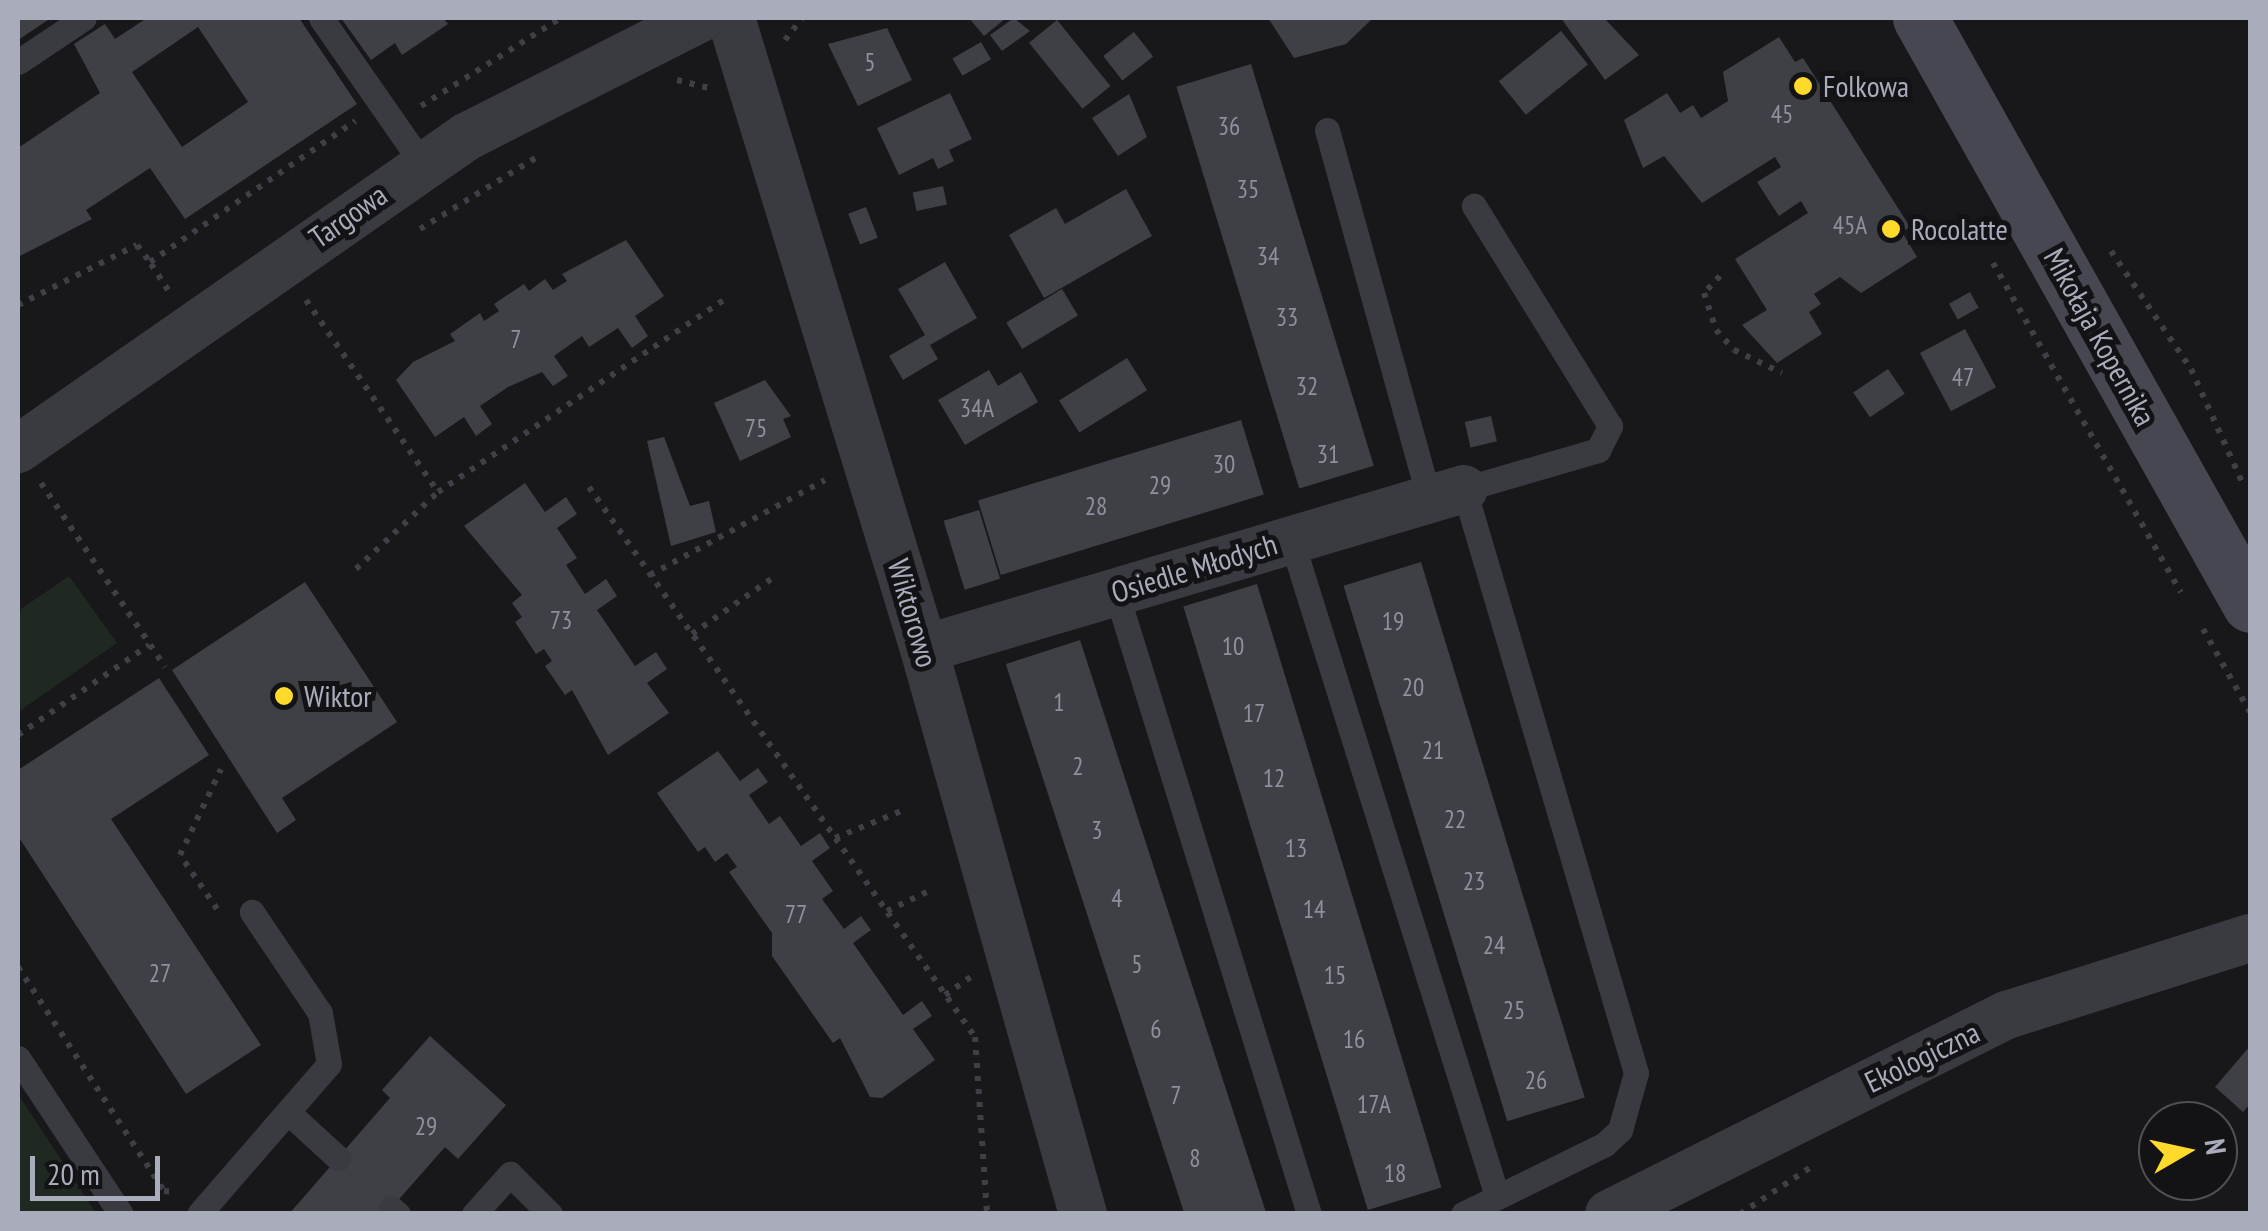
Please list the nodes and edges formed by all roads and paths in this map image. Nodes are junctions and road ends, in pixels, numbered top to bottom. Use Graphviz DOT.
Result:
graph roads {
  1 [pos="84,18"];
  2 [pos="321,18"];
  3 [pos="561,18"];
  4 [pos="701,18"];
  5 [pos="731,18"];
  6 [pos="1920,18"];
  7 [pos="18,62"];
  8 [pos="666,77"];
  9 [pos="718,91"];
  10 [pos="388,113"];
  11 [pos="1326,130"];
  12 [pos="548,150"];
  13 [pos="422,165"];
  14 [pos="1474,206"];
  15 [pos="402,240"];
  16 [pos="2106,246"];
  17 [pos="150,262"];
  18 [pos="1993,264"];
  19 [pos="1720,276"];
  20 [pos="322,289"];
  21 [pos="726,298"];
  22 [pos="154,302"];
  23 [pos="18,305"];
  24 [pos="1782,373"];
  25 [pos="824,460"];
  26 [pos="27,464"];
  27 [pos="589,487"];
  28 [pos="438,492"];
  29 [pos="1447,494"];
  30 [pos="2250,501"];
  31 [pos="1291,539"];
  32 [pos="356,569"];
  33 [pos="650,575"];
  34 [pos="774,577"];
  35 [pos="1116,592"];
  36 [pos="2250,604"];
  37 [pos="692,634"];
  38 [pos="149,645"];
  39 [pos="924,649"];
  40 [pos="165,667"];
  41 [pos="2250,712"];
  42 [pos="18,735"];
  43 [pos="221,769"];
  44 [pos="906,810"];
  45 [pos="835,838"];
  46 [pos="931,890"];
  47 [pos="887,911"];
  48 [pos="252,912"];
  49 [pos="222,916"];
  50 [pos="2250,938"];
  51 [pos="18,967"];
  52 [pos="18,1058"];
  53 [pos="290,1115"];
  54 [pos="338,1158"];
  55 [pos="191,1179"];
  56 [pos="1497,1196"];
  57 [pos="1670,1199"];
  58 [pos="121,1214"];
  59 [pos="199,1214"];
  60 [pos="474,1214"];
  61 [pos="550,1214"];
  62 [pos="987,1214"];
  63 [pos="1082,1214"];
  64 [pos="1310,1214"];
  65 [pos="1463,1214"];
  66 [pos="1609,1214"];
  1 -- 7 [label="lane"];
  2 -- 10 [label="lane"];
  3 -- 10 [label="path"];
  4 -- 13 [label="street, Targowa"];
  5 -- 39 [label="street, Wiktorowo"];
  6 -- 36 [label="main road, Mikołaja Kopernika"];
  8 -- 9 [label="path"];
  10 -- 13 [label="lane"];
  10 -- 17 [label="path"];
  11 -- 29 [label="lane"];
  12 -- 15 [label="path"];
  13 -- 26 [label="street, Targowa"];
  14 -- 29 [label="lane"];
  16 -- 30 [label="path"];
  17 -- 22 [label="path"];
  17 -- 23 [label="path"];
  18 -- 41 [label="path"];
  19 -- 24 [label="path"];
  20 -- 28 [label="path"];
  21 -- 28 [label="path"];
  25 -- 33 [label="path"];
  26 -- 38 [label="path"];
  27 -- 33 [label="path"];
  28 -- 32 [label="path"];
  29 -- 31 [label="street, Osiedle Młodych"];
  29 -- 56 [label="lane"];
  31 -- 35 [label="street, Osiedle Młodych"];
  31 -- 56 [label="lane"];
  33 -- 37 [label="path"];
  34 -- 37 [label="path"];
  35 -- 39 [label="street, Osiedle Młodych"];
  35 -- 64 [label="lane"];
  37 -- 45 [label="path"];
  38 -- 40 [label="path"];
  38 -- 42 [label="path"];
  39 -- 63 [label="street, Wiktorowo"];
  43 -- 49 [label="path"];
  44 -- 45 [label="path"];
  45 -- 47 [label="path"];
  46 -- 47 [label="path"];
  47 -- 62 [label="path"];
  48 -- 53 [label="lane"];
  50 -- 57 [label="street, Ekologiczna"];
  51 -- 55 [label="path"];
  52 -- 58 [label="lane"];
  53 -- 54 [label="lane"];
  53 -- 59 [label="lane"];
  56 -- 65 [label="lane"];
  57 -- 66 [label="street, Ekologiczna"];
  60 -- 61 [label="lane"];
}
